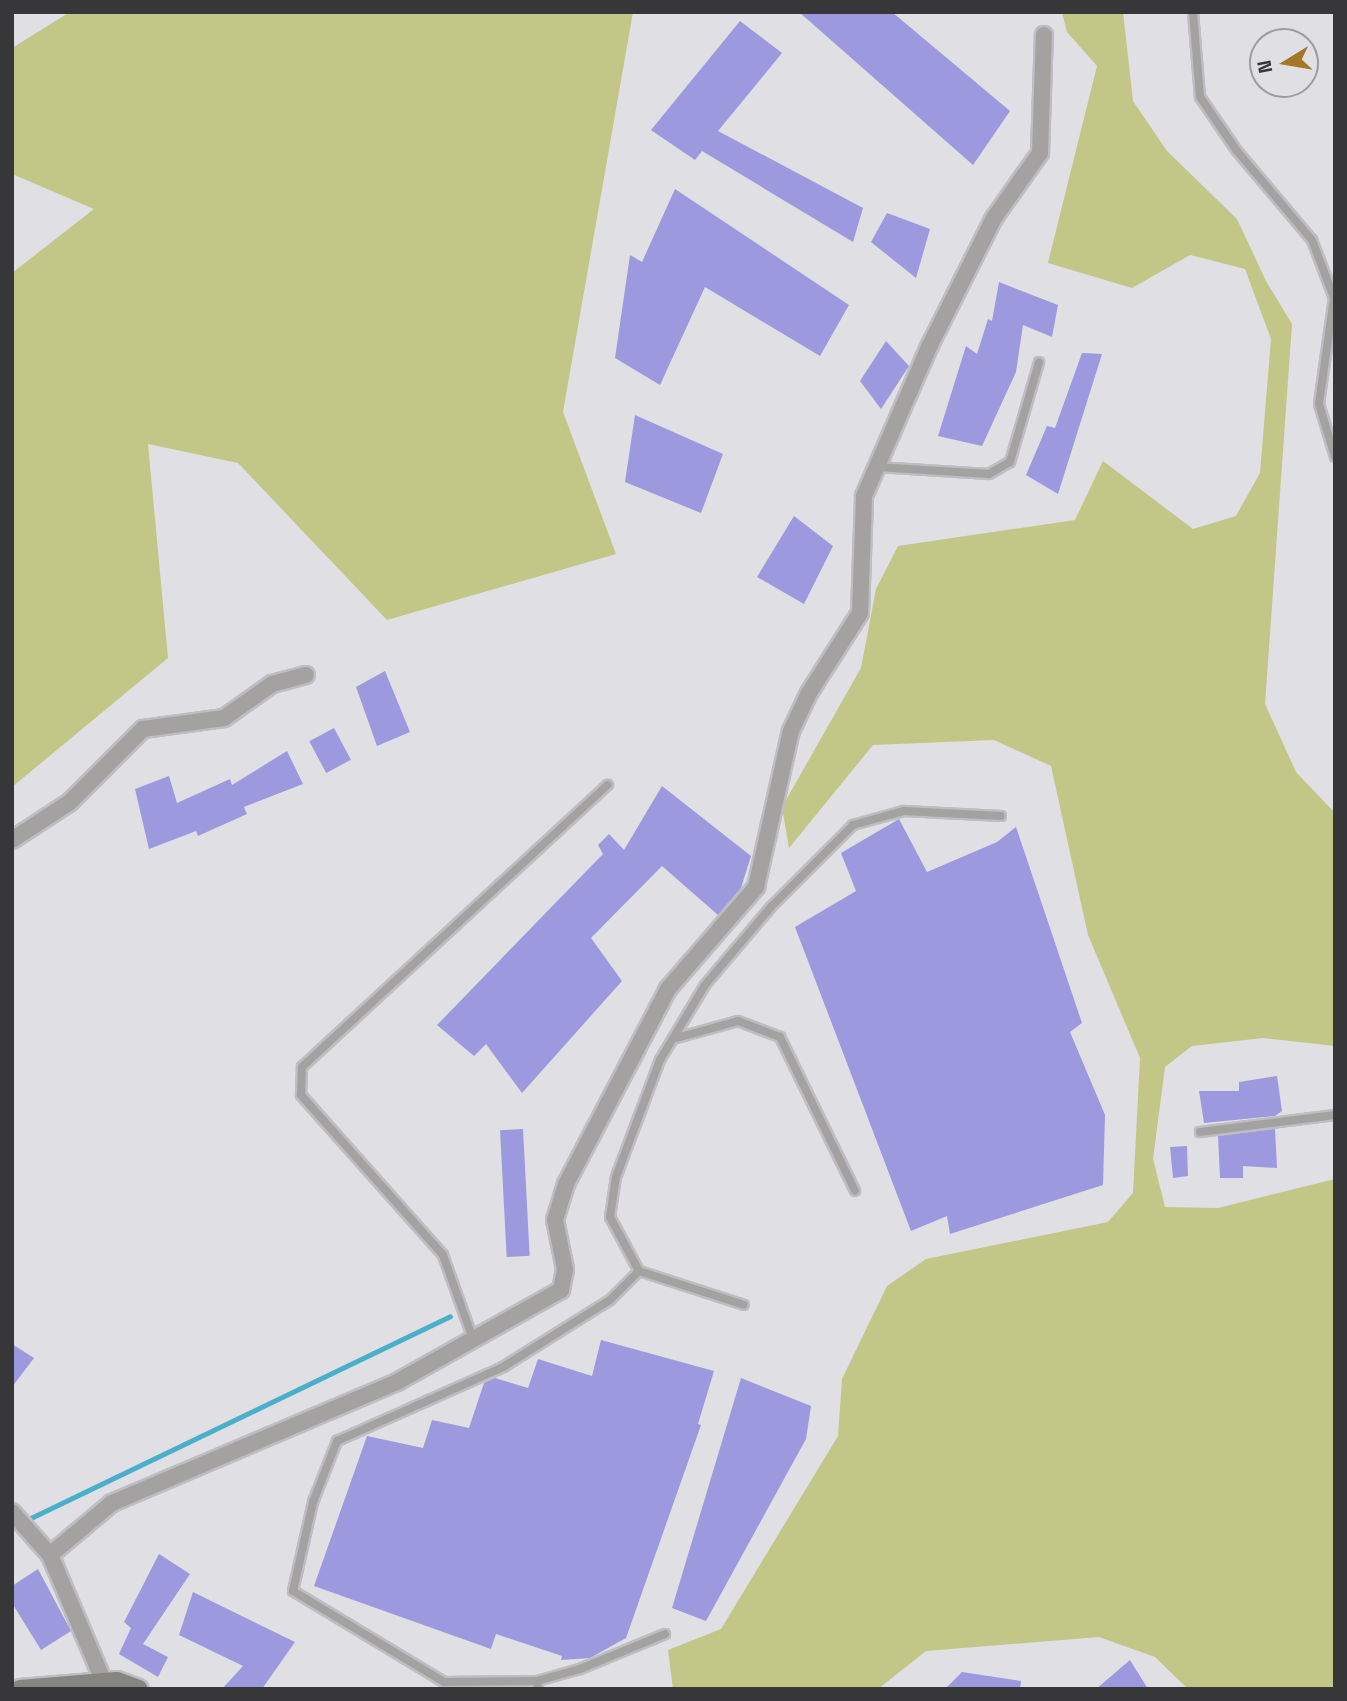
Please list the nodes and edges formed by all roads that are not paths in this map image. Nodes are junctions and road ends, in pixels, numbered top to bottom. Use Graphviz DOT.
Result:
graph roads {
  1 [pos="1194,12"];
  2 [pos="1044,35"];
  3 [pos="1038,362"];
  4 [pos="1335,457"];
  5 [pos="877,467"];
  6 [pos="306,675"];
  7 [pos="608,785"];
  8 [pos="1001,816"];
  9 [pos="12,840"];
  10 [pos="673,1039"];
  11 [pos="1335,1115"];
  12 [pos="1200,1132"];
  13 [pos="855,1191"];
  14 [pos="639,1270"];
  15 [pos="744,1305"];
  16 [pos="473,1339"];
  17 [pos="13,1513"];
  18 [pos="50,1555"];
  19 [pos="665,1634"];
  20 [pos="104,1682"];
  21 [pos="537,1685"];
  22 [pos="20,1689"];
  23 [pos="139,1689"];
  1 -- 4 [label="lane"];
  2 -- 5 [label="street"];
  3 -- 5 [label="lane"];
  5 -- 16 [label="street"];
  6 -- 9 [label="street"];
  7 -- 16 [label="lane"];
  8 -- 10 [label="lane"];
  10 -- 13 [label="lane"];
  10 -- 14 [label="lane"];
  11 -- 12 [label="lane"];
  14 -- 15 [label="lane"];
  14 -- 21 [label="lane"];
  16 -- 18 [label="street"];
  17 -- 18 [label="street"];
  18 -- 20 [label="street"];
  19 -- 21 [label="lane"];
  20 -- 22 [label="street"];
  20 -- 23 [label="street"];
}
